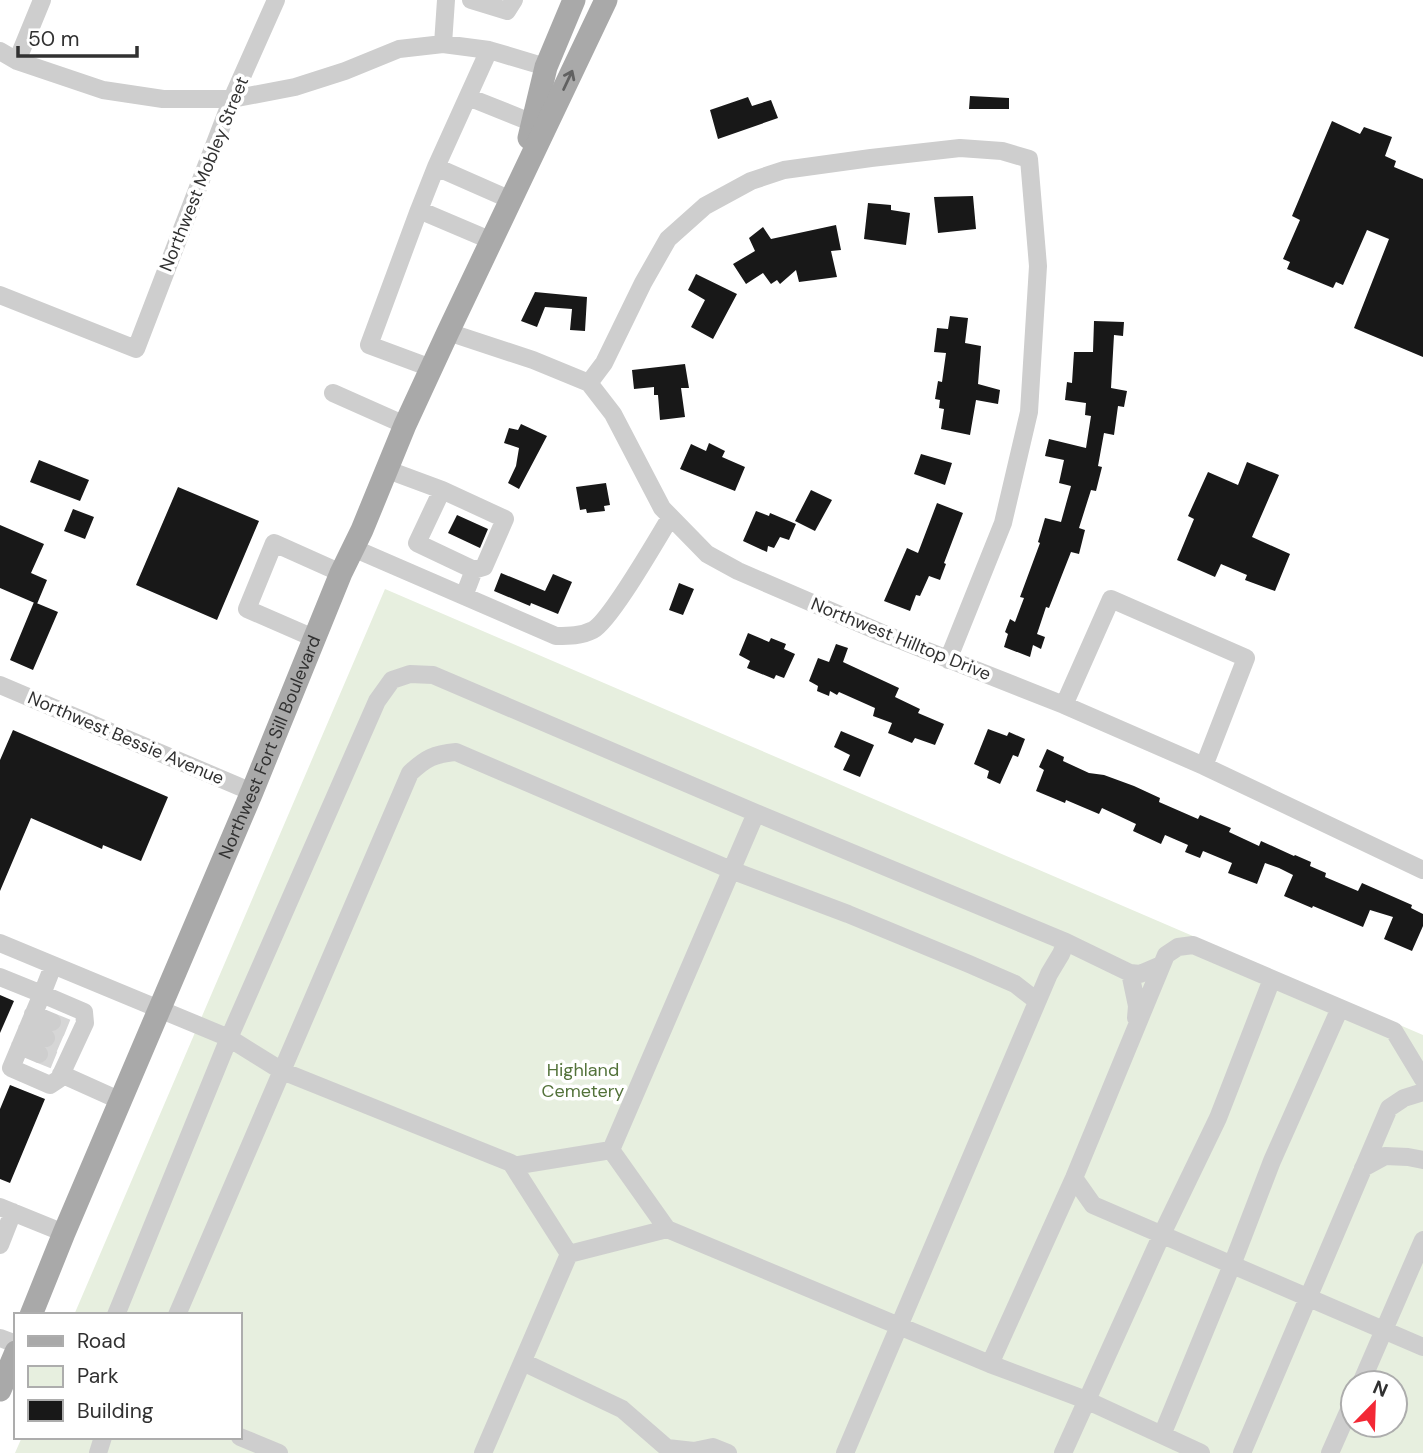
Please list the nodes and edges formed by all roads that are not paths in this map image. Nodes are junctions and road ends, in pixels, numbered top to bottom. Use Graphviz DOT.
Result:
graph roads {
  1 [pos="42,0"];
  2 [pos="276,0"];
  3 [pos="446,0"];
  4 [pos="471,0"];
  5 [pos="514,0"];
  6 [pos="574,0"];
  7 [pos="606,0"];
  8 [pos="443,44"];
  9 [pos="489,50"];
  10 [pos="0,51"];
  11 [pos="17,61"];
  12 [pos="546,67"];
  13 [pos="468,97"];
  14 [pos="232,99"];
  15 [pos="533,123"];
  16 [pos="436,167"];
  17 [pos="514,193"];
  18 [pos="419,210"];
  19 [pos="492,241"];
  20 [pos="0,295"];
  21 [pos="448,332"];
  22 [pos="431,368"];
  23 [pos="589,383"];
  24 [pos="332,393"];
  25 [pos="405,425"];
  26 [pos="388,470"];
  27 [pos="442,490"];
  28 [pos="670,518"];
  29 [pos="353,548"];
  30 [pos="434,551"];
  31 [pos="474,570"];
  32 [pos="341,573"];
  33 [pos="422,578"];
  34 [pos="464,596"];
  35 [pos="316,639"];
  36 [pos="948,660"];
  37 [pos="0,685"];
  38 [pos="1064,705"];
  39 [pos="1204,766"];
  40 [pos="252,792"];
  41 [pos="756,813"];
  42 [pos="732,870"];
  43 [pos="1423,870"];
  44 [pos="1066,942"];
  45 [pos="0,943"];
  46 [pos="1161,965"];
  47 [pos="53,966"];
  48 [pos="1130,973"];
  49 [pos="0,977"];
  50 [pos="1272,979"];
  51 [pos="42,994"];
  52 [pos="1037,1001"];
  53 [pos="1340,1008"];
  54 [pos="160,1010"];
  55 [pos="1136,1025"];
  56 [pos="27,1030"];
  57 [pos="229,1038"];
  58 [pos="59,1047"];
  59 [pos="5,1066"];
  60 [pos="282,1071"];
  61 [pos="1423,1079"];
  62 [pos="1423,1092"];
  63 [pos="121,1101"];
  64 [pos="611,1150"];
  65 [pos="1423,1160"];
  66 [pos="513,1166"];
  67 [pos="1363,1168"];
  68 [pos="1074,1178"];
  69 [pos="1093,1205"];
  70 [pos="6,1209"];
  71 [pos="1059,1210"];
  72 [pos="667,1228"];
  73 [pos="64,1233"];
  74 [pos="1162,1234"];
  75 [pos="1423,1240"];
  76 [pos="0,1245"];
  77 [pos="569,1254"];
  78 [pos="1232,1265"];
  79 [pos="1308,1297"];
  80 [pos="32,1313"];
  81 [pos="117,1313"];
  82 [pos="178,1313"];
  83 [pos="899,1326"];
  84 [pos="1384,1330"];
  85 [pos="1423,1347"];
  86 [pos="14,1357"];
  87 [pos="523,1362"];
  88 [pos="990,1364"];
  89 [pos="1367,1369"];
  90 [pos="0,1390"];
  91 [pos="1086,1400"];
  92 [pos="1339,1433"];
  93 [pos="1162,1435"];
  94 [pos="242,1438"];
  95 [pos="279,1453"];
  96 [pos="483,1453"];
  97 [pos="727,1453"];
  98 [pos="845,1453"];
  99 [pos="1063,1453"];
  100 [pos="1199,1453"];
  101 [pos="1242,1453"];
  102 [pos="1330,1453"];
  1 -- 11 [label="street"];
  2 -- 14 [label="street, Northwest Mobley Street"];
  3 -- 8 [label="street"];
  4 -- 5 [label="street"];
  6 -- 12 [label="main road, Northwest Fort Sill Boulevard"];
  17 -- 7 [label="main road, Northwest Fort Sill Boulevard, one-way"];
  8 -- 9 [label="street"];
  8 -- 14 [label="street"];
  9 -- 12 [label="street"];
  9 -- 13 [label="street"];
  10 -- 11 [label="street"];
  11 -- 14 [label="street"];
  12 -- 15 [label="main road, Northwest Fort Sill Boulevard"];
  13 -- 15 [label="street"];
  13 -- 16 [label="street"];
  14 -- 20 [label="street, Northwest Mobley Street"];
  15 -- 17 [label="main road, Northwest Fort Sill Boulevard"];
  16 -- 17 [label="street"];
  16 -- 18 [label="street"];
  17 -- 19 [label="main road, Northwest Fort Sill Boulevard"];
  18 -- 19 [label="street"];
  18 -- 22 [label="street"];
  19 -- 21 [label="main road, Northwest Fort Sill Boulevard"];
  21 -- 22 [label="main road, Northwest Fort Sill Boulevard"];
  21 -- 23 [label="street"];
  22 -- 25 [label="main road, Northwest Fort Sill Boulevard"];
  23 -- 28 [label="street, Northwest Hilltop Drive"];
  23 -- 36 [label="street"];
  24 -- 25 [label="street"];
  25 -- 26 [label="main road, Northwest Fort Sill Boulevard"];
  26 -- 27 [label="street"];
  26 -- 29 [label="main road, Northwest Fort Sill Boulevard"];
  27 -- 30 [label="street"];
  27 -- 31 [label="street"];
  28 -- 34 [label="street"];
  28 -- 36 [label="street, Northwest Hilltop Drive"];
  29 -- 32 [label="main road, Northwest Fort Sill Boulevard"];
  29 -- 33 [label="street"];
  30 -- 31 [label="street"];
  30 -- 33 [label="street"];
  31 -- 34 [label="street"];
  32 -- 35 [label="main road, Northwest Fort Sill Boulevard"];
  32 -- 35 [label="street"];
  33 -- 34 [label="street"];
  35 -- 40 [label="main road, Northwest Fort Sill Boulevard"];
  36 -- 38 [label="street, Northwest Hilltop Drive"];
  37 -- 40 [label="street, Northwest Bessie Avenue"];
  38 -- 39 [label="street, Northwest Hilltop Drive"];
  38 -- 39 [label="street"];
  39 -- 43 [label="street, Northwest Hilltop Drive"];
  40 -- 54 [label="main road, Northwest Fort Sill Boulevard"];
  41 -- 42 [label="street"];
  41 -- 44 [label="street"];
  41 -- 57 [label="street"];
  42 -- 52 [label="street"];
  42 -- 60 [label="street"];
  42 -- 64 [label="street"];
  44 -- 48 [label="street"];
  44 -- 52 [label="street"];
  45 -- 47 [label="street"];
  46 -- 48 [label="street"];
  46 -- 50 [label="street"];
  46 -- 55 [label="street"];
  47 -- 51 [label="street"];
  47 -- 54 [label="street"];
  48 -- 55 [label="street"];
  49 -- 51 [label="street"];
  50 -- 53 [label="street"];
  50 -- 74 [label="street"];
  51 -- 56 [label="street"];
  51 -- 58 [label="street"];
  52 -- 83 [label="street"];
  53 -- 61 [label="street"];
  53 -- 78 [label="street"];
  54 -- 57 [label="street"];
  54 -- 63 [label="main road, Northwest Fort Sill Boulevard"];
  55 -- 68 [label="street"];
  56 -- 58 [label="street"];
  56 -- 58 [label="street"];
  56 -- 59 [label="street"];
  57 -- 60 [label="street"];
  57 -- 81 [label="street"];
  58 -- 59 [label="street"];
  58 -- 63 [label="street"];
  60 -- 66 [label="street"];
  60 -- 82 [label="street"];
  62 -- 67 [label="street"];
  63 -- 73 [label="main road, Northwest Fort Sill Boulevard"];
  64 -- 66 [label="street"];
  64 -- 72 [label="street"];
  65 -- 67 [label="street"];
  66 -- 77 [label="street"];
  67 -- 79 [label="street"];
  68 -- 69 [label="street"];
  68 -- 71 [label="street"];
  69 -- 71 [label="street"];
  69 -- 74 [label="street"];
  70 -- 73 [label="street"];
  70 -- 76 [label="street"];
  71 -- 88 [label="street"];
  72 -- 77 [label="street"];
  72 -- 83 [label="street"];
  73 -- 80 [label="main road, Northwest Fort Sill Boulevard"];
  74 -- 78 [label="street"];
  74 -- 91 [label="street"];
  75 -- 84 [label="street"];
  77 -- 87 [label="street"];
  78 -- 79 [label="street"];
  78 -- 93 [label="street"];
  79 -- 84 [label="street"];
  79 -- 101 [label="street"];
  83 -- 88 [label="street"];
  83 -- 98 [label="street"];
  84 -- 85 [label="street"];
  84 -- 89 [label="street"];
  86 -- 90 [label="main road"];
  87 -- 96 [label="street"];
  87 -- 97 [label="street"];
  88 -- 91 [label="street"];
  91 -- 93 [label="street"];
  91 -- 99 [label="street"];
  92 -- 102 [label="street"];
  93 -- 100 [label="street"];
  94 -- 95 [label="street"];
}
